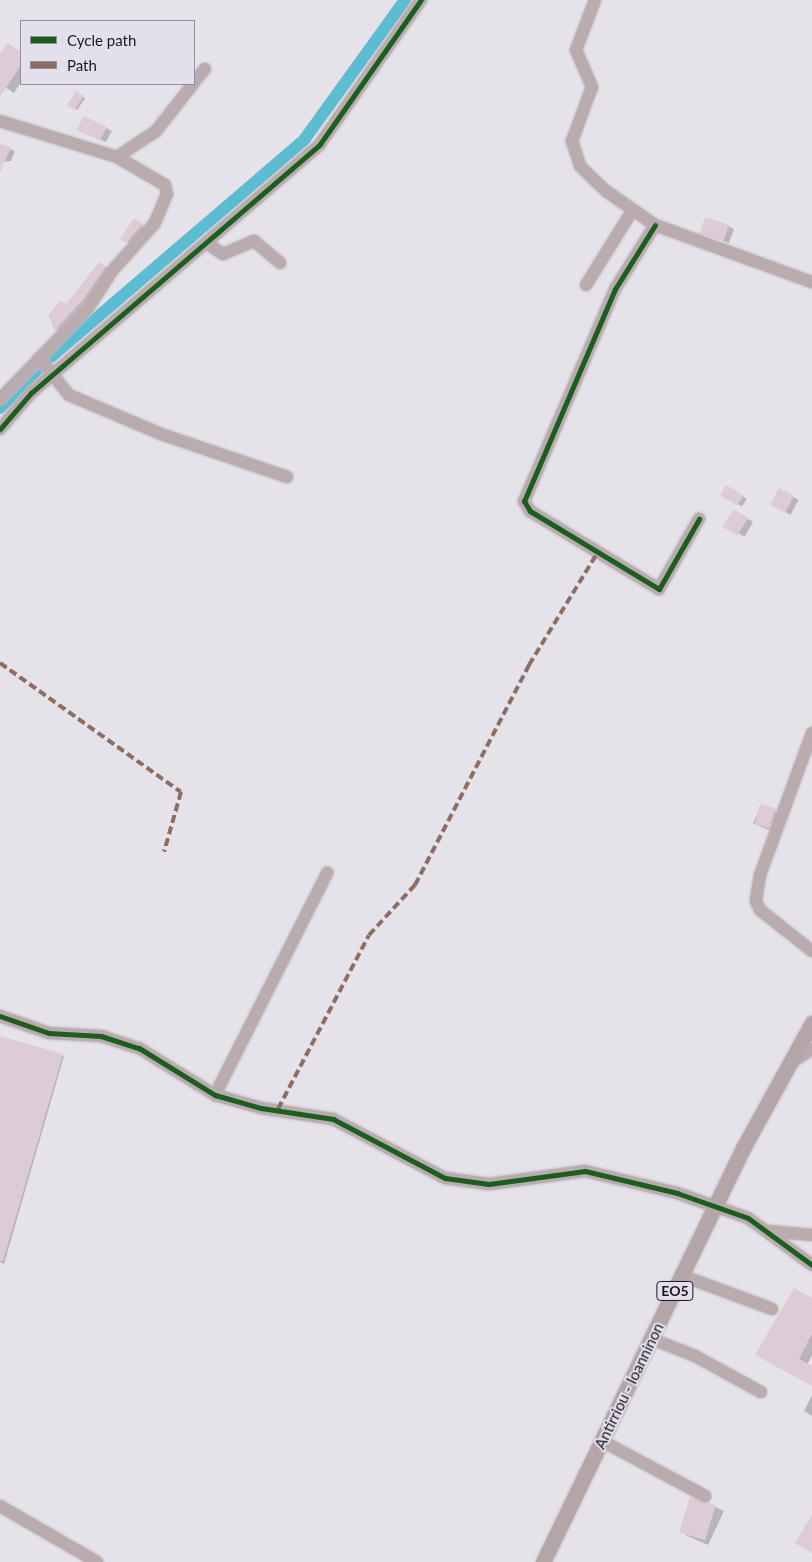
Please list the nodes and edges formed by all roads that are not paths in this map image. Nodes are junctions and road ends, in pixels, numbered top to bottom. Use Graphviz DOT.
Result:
graph roads {
  1 [pos="421,0"];
  2 [pos="595,0"];
  3 [pos="205,69"];
  4 [pos="195,81"];
  5 [pos="191,85"];
  6 [pos="0,121"];
  7 [pos="117,157"];
  8 [pos="632,211"];
  9 [pos="655,225"];
  10 [pos="207,243"];
  11 [pos="280,263"];
  12 [pos="812,282"];
  13 [pos="586,285"];
  14 [pos="39,358"];
  15 [pos="50,377"];
  16 [pos="0,399"];
  17 [pos="0,429"];
  18 [pos="287,477"];
  19 [pos="699,519"];
  20 [pos="812,732"];
  21 [pos="327,873"];
  22 [pos="812,950"];
  23 [pos="0,1016"];
  24 [pos="812,1023"];
  25 [pos="812,1048"];
  26 [pos="787,1066"];
  27 [pos="215,1095"];
  28 [pos="717,1206"];
  29 [pos="768,1230"];
  30 [pos="812,1234"];
  31 [pos="812,1265"];
  32 [pos="683,1276"];
  33 [pos="772,1309"];
  34 [pos="652,1339"];
  35 [pos="761,1392"];
  36 [pos="602,1441"];
  37 [pos="705,1496"];
  38 [pos="0,1506"];
  39 [pos="96,1562"];
  40 [pos="543,1562"];
  1 -- 10 [label="street"];
  2 -- 8 [label="street"];
  3 -- 4 [label="street"];
  5 -- 7 [label="street"];
  6 -- 7 [label="street"];
  7 -- 14 [label="street"];
  8 -- 9 [label="street"];
  8 -- 13 [label="street"];
  9 -- 12 [label="street"];
  9 -- 19 [label="street"];
  10 -- 11 [label="street"];
  10 -- 15 [label="street"];
  14 -- 15 [label="street"];
  14 -- 16 [label="street"];
  15 -- 17 [label="street"];
  15 -- 18 [label="street"];
  20 -- 22 [label="street"];
  21 -- 27 [label="street"];
  23 -- 27 [label="street"];
  24 -- 26 [label="main road, Antirriou - Ioanninon / ΕΟ5"];
  25 -- 26 [label="street"];
  26 -- 28 [label="main road, Antirriou - Ioanninon / ΕΟ5"];
  27 -- 28 [label="street"];
  28 -- 29 [label="street"];
  28 -- 32 [label="main road, Antirriou - Ioanninon / ΕΟ5"];
  29 -- 30 [label="street"];
  29 -- 31 [label="street"];
  32 -- 33 [label="street"];
  32 -- 34 [label="main road, Antirriou - Ioanninon / ΕΟ5"];
  34 -- 35 [label="street"];
  34 -- 36 [label="main road, Antirriou - Ioanninon / ΕΟ5"];
  36 -- 37 [label="street"];
  36 -- 40 [label="main road, Antirriou - Ioanninon / ΕΟ5"];
  38 -- 39 [label="street"];
}
